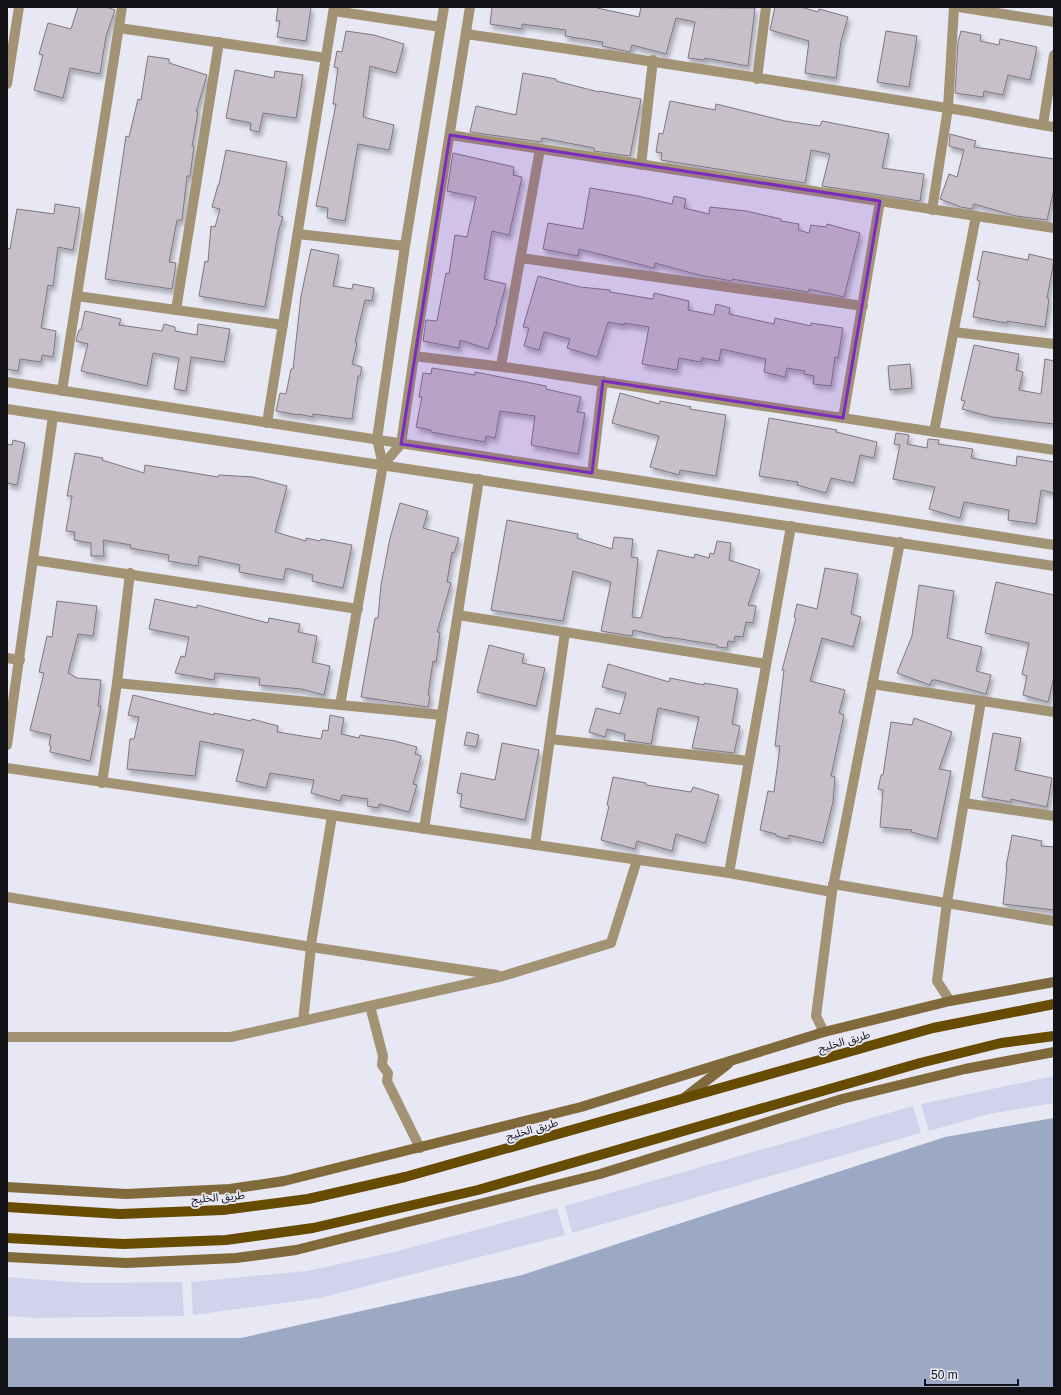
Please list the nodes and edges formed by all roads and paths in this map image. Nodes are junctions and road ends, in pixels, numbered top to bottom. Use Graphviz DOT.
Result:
graph roads {
  1 [pos="19,7"];
  2 [pos="122,7"];
  3 [pos="444,7"];
  4 [pos="470,7"];
  5 [pos="766,7"];
  6 [pos="954,7"];
  7 [pos="959,7"];
  8 [pos="334,9"];
  9 [pos="1054,22"];
  10 [pos="442,27"];
  11 [pos="119,28"];
  12 [pos="466,34"];
  13 [pos="219,42"];
  14 [pos="1054,56"];
  15 [pos="326,58"];
  16 [pos="653,60"];
  17 [pos="757,79"];
  18 [pos="7,84"];
  19 [pos="948,108"];
  20 [pos="1043,125"];
  21 [pos="1054,127"];
  22 [pos="450,135"];
  23 [pos="540,149"];
  24 [pos="641,165"];
  25 [pos="880,202"];
  26 [pos="932,210"];
  27 [pos="976,216"];
  28 [pos="1054,228"];
  29 [pos="298,234"];
  30 [pos="405,246"];
  31 [pos="521,258"];
  32 [pos="77,296"];
  33 [pos="863,306"];
  34 [pos="176,310"];
  35 [pos="283,325"];
  36 [pos="954,332"];
  37 [pos="1054,344"];
  38 [pos="414,356"];
  39 [pos="501,366"];
  40 [pos="7,382"];
  41 [pos="603,382"];
  42 [pos="62,391"];
  43 [pos="7,409"];
  44 [pos="53,416"];
  45 [pos="843,418"];
  46 [pos="267,423"];
  47 [pos="934,432"];
  48 [pos="377,439"];
  49 [pos="401,444"];
  50 [pos="1054,450"];
  51 [pos="383,465"];
  52 [pos="592,473"];
  53 [pos="479,479"];
  54 [pos="791,526"];
  55 [pos="900,542"];
  56 [pos="1054,545"];
  57 [pos="34,560"];
  58 [pos="1054,566"];
  59 [pos="130,573"];
  60 [pos="358,609"];
  61 [pos="458,615"];
  62 [pos="565,632"];
  63 [pos="7,658"];
  64 [pos="20,660"];
  65 [pos="766,664"];
  66 [pos="117,683"];
  67 [pos="872,684"];
  68 [pos="981,701"];
  69 [pos="340,705"];
  70 [pos="1054,712"];
  71 [pos="442,715"];
  72 [pos="550,739"];
  73 [pos="7,745"];
  74 [pos="749,761"];
  75 [pos="7,768"];
  76 [pos="102,783"];
  77 [pos="964,803"];
  78 [pos="332,816"];
  79 [pos="1054,816"];
  80 [pos="424,829"];
  81 [pos="535,845"];
  82 [pos="637,860"];
  83 [pos="729,873"];
  84 [pos="832,888"];
  85 [pos="7,897"];
  86 [pos="947,902"];
  87 [pos="1054,921"];
  88 [pos="311,947"];
  89 [pos="503,976"];
  90 [pos="1054,982"];
  91 [pos="950,1001"];
  92 [pos="1054,1004"];
  93 [pos="370,1006"];
  94 [pos="303,1021"];
  95 [pos="824,1032"];
  96 [pos="1054,1036"];
  97 [pos="7,1037"];
  98 [pos="1054,1052"];
  99 [pos="733,1060"];
  100 [pos="683,1099"];
  101 [pos="420,1148"];
  102 [pos="7,1187"];
  103 [pos="7,1207"];
  104 [pos="7,1238"];
  105 [pos="7,1257"];
  1 -- 18 [label="street"];
  2 -- 11 [label="street"];
  3 -- 10 [label="street"];
  4 -- 12 [label="street"];
  5 -- 17 [label="street"];
  6 -- 19 [label="street"];
  7 -- 9 [label="street"];
  8 -- 10 [label="street"];
  8 -- 15 [label="street"];
  10 -- 30 [label="street"];
  11 -- 13 [label="street"];
  11 -- 32 [label="street"];
  12 -- 16 [label="street"];
  12 -- 22 [label="street"];
  13 -- 15 [label="street"];
  13 -- 34 [label="street"];
  14 -- 20 [label="street"];
  15 -- 29 [label="street"];
  16 -- 17 [label="street"];
  16 -- 24 [label="street"];
  17 -- 19 [label="street"];
  19 -- 20 [label="street"];
  19 -- 26 [label="street"];
  20 -- 21 [label="street"];
  22 -- 23 [label="street"];
  22 -- 38 [label="street"];
  23 -- 24 [label="street"];
  23 -- 31 [label="street"];
  24 -- 25 [label="street"];
  25 -- 26 [label="street"];
  25 -- 33 [label="street"];
  26 -- 27 [label="street"];
  27 -- 28 [label="street"];
  27 -- 36 [label="street"];
  29 -- 30 [label="street"];
  29 -- 35 [label="street"];
  30 -- 48 [label="street"];
  31 -- 33 [label="street"];
  31 -- 39 [label="street"];
  32 -- 34 [label="street"];
  32 -- 42 [label="street"];
  33 -- 45 [label="street"];
  34 -- 35 [label="street"];
  35 -- 46 [label="street"];
  36 -- 37 [label="street"];
  36 -- 47 [label="street"];
  38 -- 39 [label="street"];
  38 -- 49 [label="street"];
  39 -- 41 [label="street"];
  40 -- 42 [label="street"];
  41 -- 45 [label="street"];
  41 -- 52 [label="street"];
  42 -- 46 [label="street"];
  43 -- 44 [label="street"];
  44 -- 51 [label="street"];
  44 -- 57 [label="street"];
  45 -- 47 [label="street"];
  46 -- 48 [label="street"];
  47 -- 50 [label="street"];
  48 -- 49 [label="street"];
  48 -- 51 [label="street"];
  49 -- 51 [label="street"];
  49 -- 52 [label="street"];
  51 -- 53 [label="street"];
  51 -- 60 [label="street"];
  52 -- 56 [label="street"];
  53 -- 54 [label="street"];
  53 -- 61 [label="street"];
  54 -- 55 [label="street"];
  54 -- 65 [label="street"];
  55 -- 58 [label="street"];
  55 -- 67 [label="street"];
  57 -- 59 [label="street"];
  57 -- 64 [label="street"];
  59 -- 60 [label="street"];
  59 -- 66 [label="street"];
  60 -- 69 [label="street"];
  61 -- 62 [label="street"];
  61 -- 71 [label="street"];
  62 -- 65 [label="street"];
  62 -- 72 [label="street"];
  63 -- 64 [label="street"];
  64 -- 73 [label="street"];
  65 -- 74 [label="street"];
  66 -- 69 [label="street"];
  66 -- 76 [label="street"];
  67 -- 68 [label="street"];
  67 -- 84 [label="street"];
  68 -- 70 [label="street"];
  68 -- 77 [label="street"];
  69 -- 71 [label="street"];
  71 -- 80 [label="street"];
  72 -- 74 [label="street"];
  72 -- 81 [label="street"];
  74 -- 83 [label="street"];
  75 -- 76 [label="street"];
  76 -- 78 [label="street"];
  77 -- 79 [label="street"];
  77 -- 86 [label="street"];
  78 -- 80 [label="street"];
  78 -- 88 [label="street"];
  80 -- 81 [label="street"];
  81 -- 82 [label="street"];
  82 -- 83 [label="street"];
  82 -- 89 [label="street"];
  83 -- 84 [label="street"];
  84 -- 86 [label="street"];
  84 -- 95 [label="street"];
  85 -- 88 [label="street"];
  86 -- 87 [label="street"];
  86 -- 91 [label="street"];
  88 -- 89 [label="street"];
  88 -- 94 [label="street"];
  89 -- 93 [label="street"];
  90 -- 91 [label="main road"];
  91 -- 95 [label="main road"];
  92 -- 100 [label="main road, طريق الخليج"];
  93 -- 94 [label="street"];
  93 -- 101 [label="street"];
  94 -- 97 [label="street"];
  95 -- 99 [label="main road"];
  96 -- 104 [label="main road"];
  98 -- 105 [label="main road"];
  99 -- 100 [label="main road"];
  99 -- 101 [label="main road"];
  100 -- 103 [label="main road, طريق الخليج"];
  101 -- 102 [label="main road"];
}
